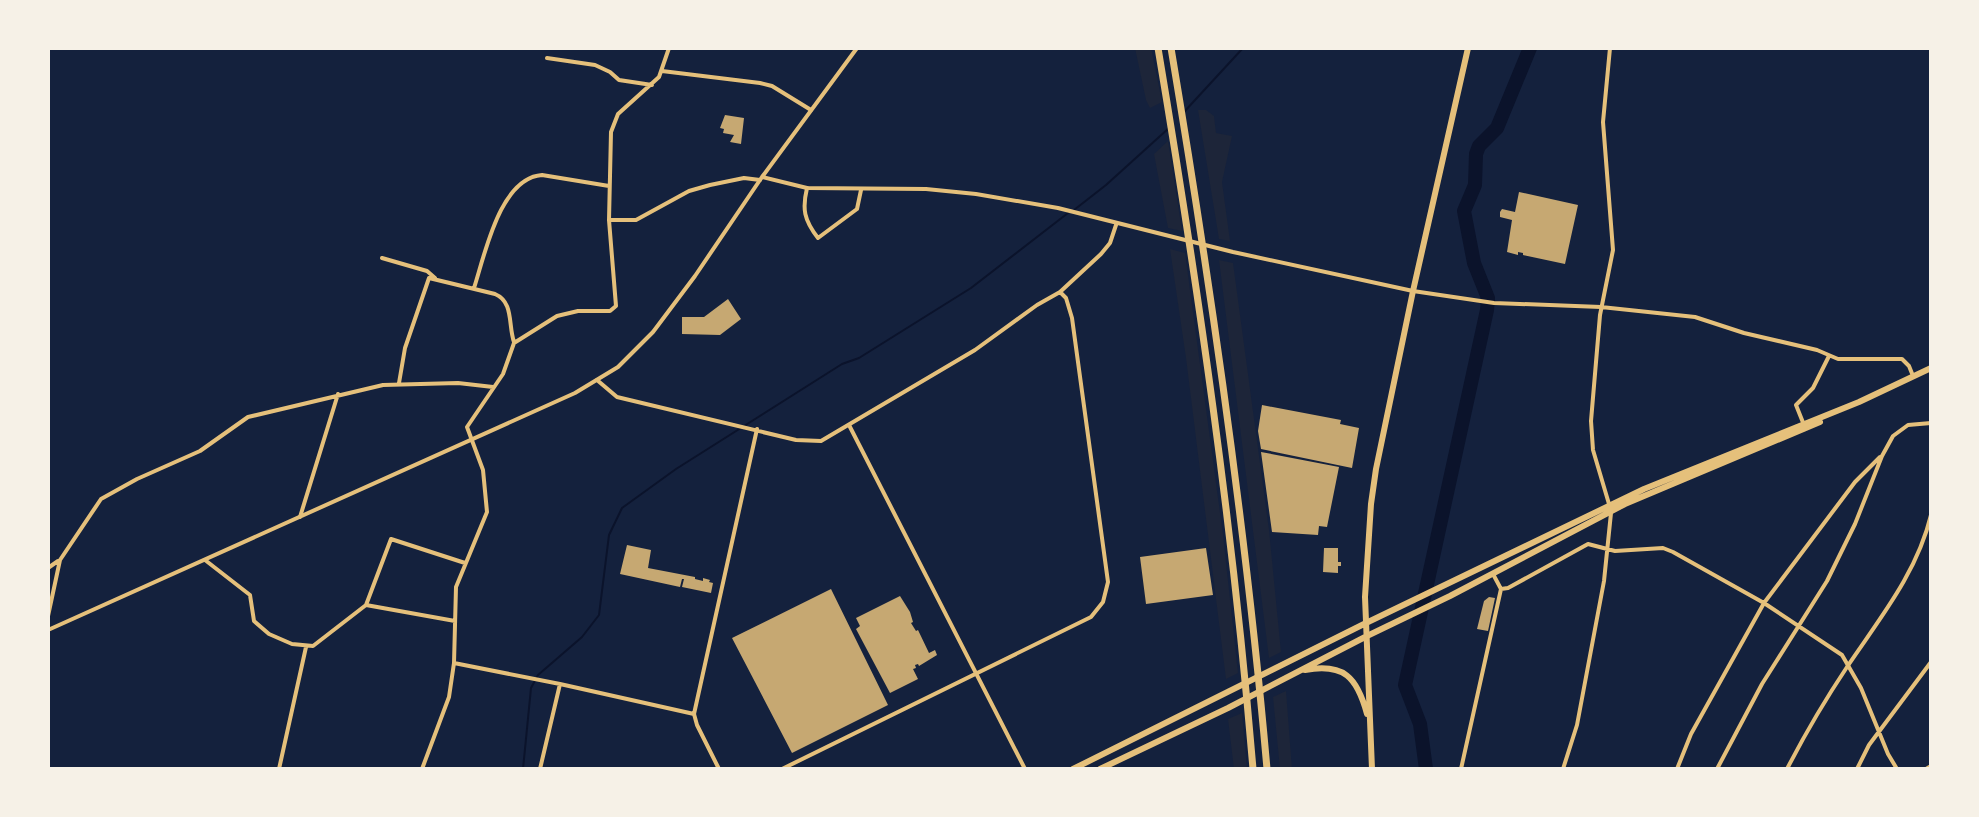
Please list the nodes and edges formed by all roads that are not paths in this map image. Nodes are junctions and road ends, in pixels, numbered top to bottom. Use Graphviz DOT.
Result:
graph roads {
  1 [pos="669,48"];
  2 [pos="857,48"];
  3 [pos="1158,48"];
  4 [pos="1171,48"];
  5 [pos="1468,48"];
  6 [pos="1610,48"];
  7 [pos="547,58"];
  8 [pos="662,71"];
  9 [pos="652,85"];
  10 [pos="811,110"];
  11 [pos="761,178"];
  12 [pos="609,186"];
  13 [pos="807,188"];
  14 [pos="861,190"];
  15 [pos="609,220"];
  16 [pos="1116,225"];
  17 [pos="382,258"];
  18 [pos="435,278"];
  19 [pos="474,288"];
  20 [pos="1413,291"];
  21 [pos="1060,292"];
  22 [pos="1601,307"];
  23 [pos="514,343"];
  24 [pos="1829,356"];
  25 [pos="1931,368"];
  26 [pos="1913,376"];
  27 [pos="597,380"];
  28 [pos="399,383"];
  29 [pos="493,387"];
  30 [pos="338,394"];
  31 [pos="1859,402"];
  32 [pos="1931,423"];
  33 [pos="849,425"];
  34 [pos="1804,425"];
  35 [pos="757,429"];
  36 [pos="472,438"];
  37 [pos="1882,456"];
  38 [pos="1610,508"];
  39 [pos="1931,515"];
  40 [pos="300,517"];
  41 [pos="1608,549"];
  42 [pos="205,559"];
  43 [pos="60,560"];
  44 [pos="465,563"];
  45 [pos="48,568"];
  46 [pos="1493,574"];
  47 [pos="1501,589"];
  48 [pos="1764,603"];
  49 [pos="366,605"];
  50 [pos="48,616"];
  51 [pos="455,621"];
  52 [pos="1366,623"];
  53 [pos="1799,625"];
  54 [pos="48,630"];
  55 [pos="1367,636"];
  56 [pos="306,646"];
  57 [pos="1931,662"];
  58 [pos="454,663"];
  59 [pos="1849,664"];
  60 [pos="1298,671"];
  61 [pos="975,673"];
  62 [pos="560,684"];
  63 [pos="694,714"];
  64 [pos="1370,725"];
  65 [pos="1879,732"];
  66 [pos="1931,766"];
  67 [pos="279,769"];
  68 [pos="422,769"];
  69 [pos="540,769"];
  70 [pos="719,769"];
  71 [pos="782,769"];
  72 [pos="1025,769"];
  73 [pos="1073,769"];
  74 [pos="1100,769"];
  75 [pos="1253,769"];
  76 [pos="1267,769"];
  77 [pos="1372,769"];
  78 [pos="1461,769"];
  79 [pos="1563,769"];
  80 [pos="1677,769"];
  81 [pos="1719,769"];
  82 [pos="1787,769"];
  83 [pos="1857,769"];
  84 [pos="1897,769"];
  85 [pos="1926,769"];
  1 -- 8 [label="street"];
  2 -- 10 [label="street"];
  3 -- 75 [label="highway"];
  4 -- 76 [label="highway"];
  5 -- 20 [label="main road"];
  6 -- 22 [label="street"];
  7 -- 9 [label="street"];
  8 -- 9 [label="street"];
  8 -- 10 [label="street"];
  9 -- 12 [label="street"];
  10 -- 11 [label="street"];
  11 -- 13 [label="street"];
  11 -- 15 [label="street"];
  11 -- 27 [label="street"];
  12 -- 15 [label="street"];
  12 -- 19 [label="street"];
  13 -- 14 [label="street"];
  13 -- 14 [label="street"];
  14 -- 16 [label="street"];
  15 -- 23 [label="street"];
  16 -- 20 [label="street"];
  16 -- 21 [label="street"];
  17 -- 18 [label="street"];
  18 -- 19 [label="street"];
  18 -- 28 [label="street"];
  19 -- 23 [label="street"];
  20 -- 22 [label="street"];
  20 -- 52 [label="main road"];
  21 -- 33 [label="street"];
  21 -- 61 [label="street"];
  22 -- 24 [label="street"];
  22 -- 38 [label="street"];
  23 -- 29 [label="street"];
  24 -- 26 [label="street"];
  24 -- 34 [label="street"];
  25 -- 26 [label="main road"];
  26 -- 31 [label="main road"];
  27 -- 35 [label="street"];
  27 -- 36 [label="street"];
  28 -- 29 [label="street"];
  28 -- 30 [label="street"];
  29 -- 36 [label="street"];
  30 -- 40 [label="street"];
  30 -- 43 [label="street"];
  31 -- 34 [label="main road"];
  31 -- 38 [label="main road"];
  32 -- 37 [label="street"];
  33 -- 35 [label="street"];
  33 -- 61 [label="street"];
  34 -- 38 [label="main road"];
  35 -- 63 [label="street"];
  36 -- 40 [label="street"];
  36 -- 44 [label="street"];
  37 -- 48 [label="street"];
  37 -- 53 [label="street"];
  38 -- 41 [label="street"];
  38 -- 46 [label="main road"];
  38 -- 52 [label="main road"];
  39 -- 59 [label="street"];
  40 -- 42 [label="street"];
  41 -- 47 [label="street"];
  41 -- 48 [label="street"];
  41 -- 79 [label="street"];
  42 -- 54 [label="street"];
  42 -- 56 [label="street"];
  43 -- 45 [label="street"];
  43 -- 50 [label="street"];
  44 -- 49 [label="street"];
  44 -- 51 [label="street"];
  46 -- 47 [label="street"];
  46 -- 55 [label="main road"];
  47 -- 78 [label="street"];
  48 -- 53 [label="street"];
  48 -- 80 [label="street"];
  49 -- 51 [label="street"];
  49 -- 56 [label="street"];
  51 -- 58 [label="street"];
  52 -- 55 [label="main road"];
  52 -- 73 [label="main road"];
  53 -- 59 [label="street"];
  53 -- 81 [label="street"];
  55 -- 60 [label="main road"];
  55 -- 64 [label="main road"];
  56 -- 67 [label="street"];
  57 -- 65 [label="street"];
  58 -- 62 [label="street"];
  58 -- 68 [label="street"];
  59 -- 65 [label="street"];
  59 -- 82 [label="street"];
  60 -- 64 [label="main road"];
  60 -- 74 [label="main road"];
  61 -- 71 [label="street"];
  61 -- 72 [label="street"];
  62 -- 63 [label="street"];
  62 -- 69 [label="street"];
  63 -- 70 [label="street"];
  64 -- 77 [label="main road"];
  65 -- 83 [label="street"];
  65 -- 84 [label="street"];
  66 -- 85 [label="street"];
}
